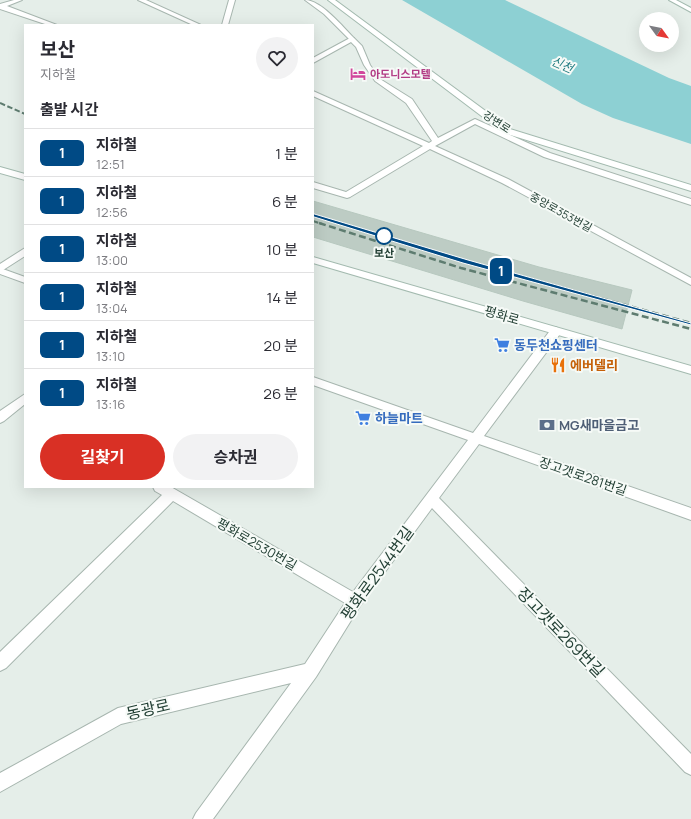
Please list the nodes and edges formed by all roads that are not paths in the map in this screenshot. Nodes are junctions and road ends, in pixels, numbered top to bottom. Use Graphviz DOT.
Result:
graph roads {
  1 [pos="19,0"];
  2 [pos="141,0"];
  3 [pos="308,0"];
  4 [pos="331,0"];
  5 [pos="672,0"];
  6 [pos="229,1"];
  7 [pos="0,6"];
  8 [pos="691,10"];
  9 [pos="51,24"];
  10 [pos="196,24"];
  11 [pos="225,24"];
  12 [pos="352,39"];
  13 [pos="314,60"];
  14 [pos="314,93"];
  15 [pos="437,142"];
  16 [pos="428,147"];
  17 [pos="0,170"];
  18 [pos="24,177"];
  19 [pos="314,185"];
  20 [pos="691,188"];
  21 [pos="691,202"];
  22 [pos="24,252"];
  23 [pos="314,260"];
  24 [pos="0,270"];
  25 [pos="24,280"];
  26 [pos="691,282"];
  27 [pos="556,330"];
  28 [pos="691,370"];
  29 [pos="314,381"];
  30 [pos="22,404"];
  31 [pos="0,418"];
  32 [pos="476,438"];
  33 [pos="165,490"];
  34 [pos="431,498"];
  35 [pos="691,514"];
  36 [pos="354,602"];
  37 [pos="0,663"];
  38 [pos="310,671"];
  39 [pos="691,766"];
  40 [pos="0,783"];
  41 [pos="202,819"];
  1 -- 7 [label="street"];
  2 -- 10 [label="street"];
  3 -- 12 [label="lane"];
  4 -- 20 [label="street, 강변로"];
  5 -- 8 [label="street"];
  6 -- 11 [label="street"];
  7 -- 9 [label="street"];
  12 -- 13 [label="street"];
  12 -- 15 [label="street"];
  14 -- 16 [label="street, 중앙로353번길"];
  15 -- 16 [label="street"];
  15 -- 21 [label="street"];
  16 -- 19 [label="street"];
  16 -- 26 [label="street, 중앙로353번길"];
  17 -- 18 [label="street"];
  22 -- 24 [label="street"];
  23 -- 27 [label="street, 평화로"];
  24 -- 25 [label="street"];
  27 -- 28 [label="street, 평화로"];
  27 -- 32 [label="street, 평화로2544번길"];
  29 -- 32 [label="street, 장고갯로281번길"];
  30 -- 31 [label="street"];
  32 -- 34 [label="street, 평화로2544번길"];
  32 -- 35 [label="street, 장고갯로281번길"];
  33 -- 36 [label="street, 평화로2530번길"];
  33 -- 37 [label="street"];
  34 -- 36 [label="street, 평화로2544번길"];
  34 -- 39 [label="street, 장고갯로269번길"];
  36 -- 38 [label="street, 평화로2544번길"];
  38 -- 40 [label="street, 동광로"];
  38 -- 41 [label="street, 평화로2544번길"];
}
